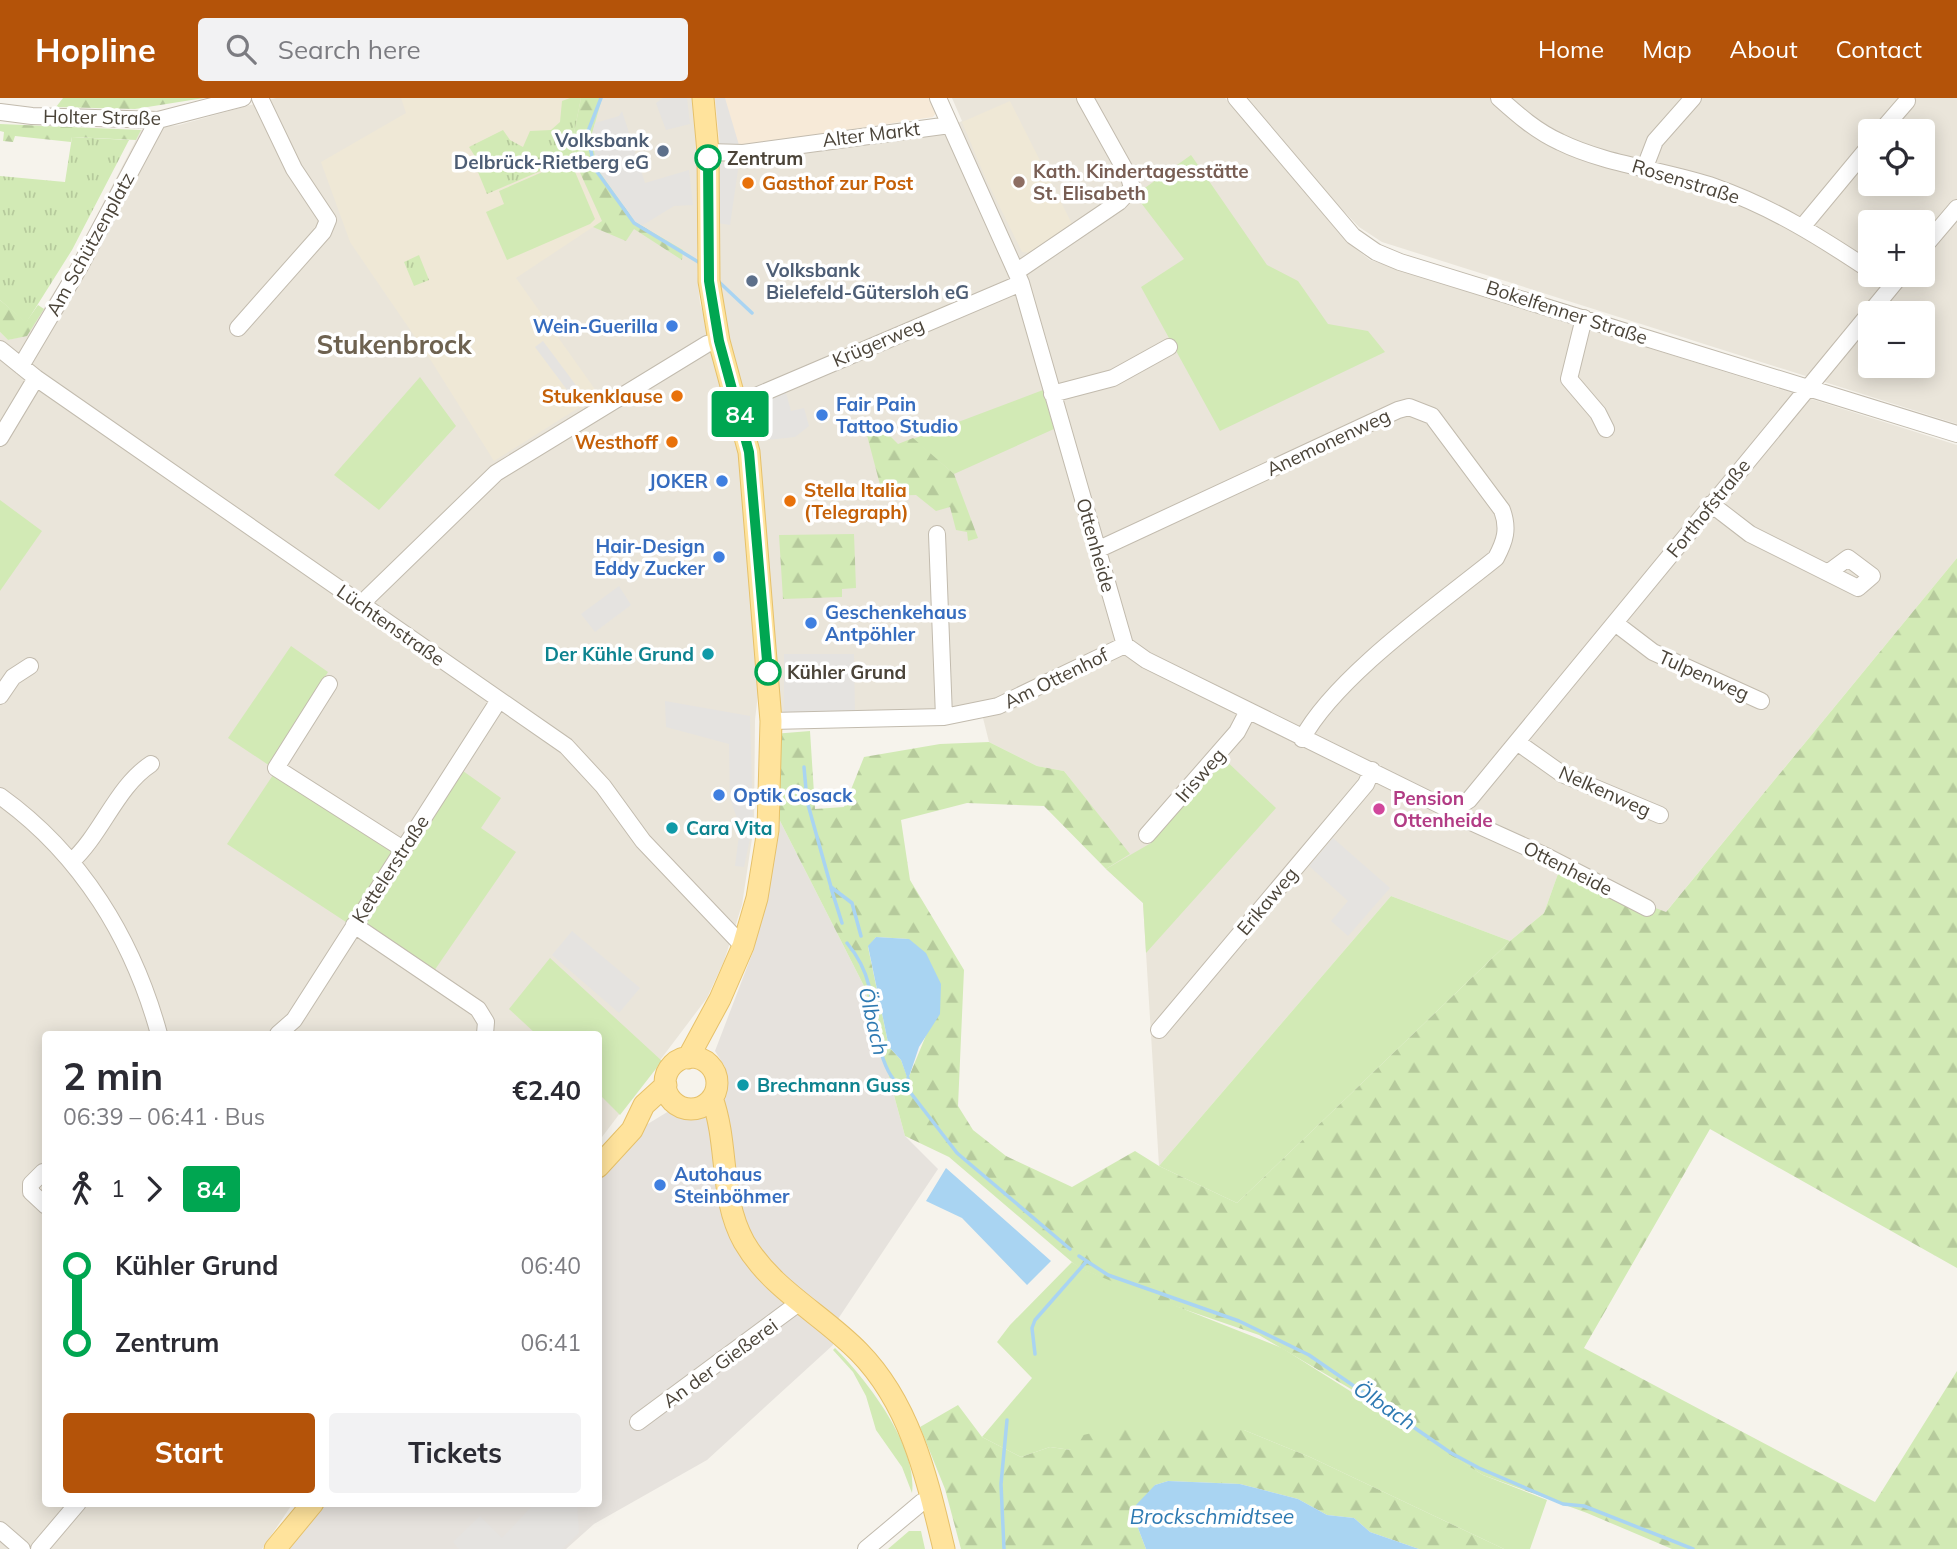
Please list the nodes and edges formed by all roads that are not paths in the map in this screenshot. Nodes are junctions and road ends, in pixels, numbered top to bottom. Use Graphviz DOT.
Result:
graph roads {
  1 [pos="243,98"];
  2 [pos="260,98"];
  3 [pos="703,98"];
  4 [pos="938,98"];
  5 [pos="1085,98"];
  6 [pos="1236,98"];
  7 [pos="1499,98"];
  8 [pos="1693,98"];
  9 [pos="1907,100"];
  10 [pos="0,112"];
  11 [pos="1891,119"];
  12 [pos="158,120"];
  13 [pos="950,125"];
  14 [pos="708,152"];
  15 [pos="1858,160"];
  16 [pos="1645,167"];
  17 [pos="1957,208"];
  18 [pos="1803,226"];
  19 [pos="1935,234"];
  20 [pos="1858,262"];
  21 [pos="1018,278"];
  22 [pos="1890,287"];
  23 [pos="1584,318"];
  24 [pos="238,328"];
  25 [pos="719,341"];
  26 [pos="1169,347"];
  27 [pos="0,349"];
  28 [pos="21,366"];
  29 [pos="36,378"];
  30 [pos="1807,387"];
  31 [pos="1052,394"];
  32 [pos="737,404"];
  33 [pos="1606,429"];
  34 [pos="1957,434"];
  35 [pos="0,438"];
  36 [pos="1712,504"];
  37 [pos="937,534"];
  38 [pos="1097,551"];
  39 [pos="1829,572"];
  40 [pos="360,604"];
  41 [pos="1615,623"];
  42 [pos="1125,645"];
  43 [pos="30,666"];
  44 [pos="329,684"];
  45 [pos="0,696"];
  46 [pos="499,700"];
  47 [pos="1761,701"];
  48 [pos="1248,711"];
  49 [pos="944,717"];
  50 [pos="771,721"];
  51 [pos="1302,739"];
  52 [pos="1517,742"];
  53 [pos="151,764"];
  54 [pos="1372,770"];
  55 [pos="0,796"];
  56 [pos="1458,807"];
  57 [pos="1660,815"];
  58 [pos="1147,835"];
  59 [pos="403,849"];
  60 [pos="71,862"];
  61 [pos="1647,908"];
  62 [pos="355,925"];
  63 [pos="743,946"];
  64 [pos="720,999"];
  65 [pos="1159,1030"];
  66 [pos="158,1031"];
  67 [pos="282,1031"];
  68 [pos="485,1031"];
  69 [pos="688,1058"];
  70 [pos="712,1068"];
  71 [pos="666,1085"];
  72 [pos="712,1098"];
  73 [pos="683,1107"];
  74 [pos="632,1130"];
  75 [pos="722,1144"];
  76 [pos="602,1163"];
  77 [pos="42,1172"];
  78 [pos="42,1202"];
  79 [pos="800,1302"];
  80 [pos="638,1422"];
  81 [pos="932,1498"];
  82 [pos="75,1507"];
  83 [pos="310,1507"];
  84 [pos="0,1530"];
  85 [pos="22,1549"];
  86 [pos="39,1549"];
  87 [pos="275,1549"];
  88 [pos="866,1549"];
  89 [pos="944,1549"];
  1 -- 12 [label="street, Holter Straße"];
  2 -- 24 [label="street"];
  3 -- 14 [label="main road"];
  4 -- 13 [label="street, Ottenheide"];
  5 -- 21 [label="street, Krügerweg"];
  6 -- 23 [label="street, Bokelfenner Straße"];
  7 -- 16 [label="street, Rosenstraße"];
  8 -- 16 [label="street"];
  9 -- 11 [label="street"];
  10 -- 12 [label="street, Holter Straße"];
  12 -- 28 [label="street, Am Schützenplatz"];
  13 -- 14 [label="street, Alter Markt"];
  13 -- 21 [label="street, Ottenheide"];
  14 -- 25 [label="main road"];
  15 -- 18 [label="street"];
  16 -- 18 [label="street, Rosenstraße"];
  17 -- 19 [label="street"];
  18 -- 20 [label="street, Rosenstraße"];
  21 -- 31 [label="street, Ottenheide"];
  21 -- 32 [label="street, Krügerweg"];
  22 -- 30 [label="street, Forthofstraße"];
  23 -- 30 [label="street, Bokelfenner Straße"];
  23 -- 33 [label="street"];
  25 -- 32 [label="main road"];
  25 -- 40 [label="street"];
  26 -- 31 [label="street"];
  27 -- 28 [label="street, Lüchtenstraße"];
  28 -- 29 [label="street, Lüchtenstraße"];
  29 -- 35 [label="street"];
  29 -- 40 [label="street, Lüchtenstraße"];
  30 -- 34 [label="street, Bokelfenner Straße"];
  30 -- 36 [label="street, Forthofstraße"];
  31 -- 38 [label="street, Ottenheide"];
  32 -- 50 [label="main road"];
  36 -- 39 [label="street"];
  36 -- 41 [label="street, Forthofstraße"];
  37 -- 49 [label="street"];
  38 -- 42 [label="street, Ottenheide"];
  38 -- 51 [label="street, Anemonenweg"];
  40 -- 46 [label="street, Lüchtenstraße"];
  41 -- 47 [label="street, Tulpenweg"];
  41 -- 52 [label="street, Forthofstraße"];
  42 -- 48 [label="street, Ottenheide"];
  42 -- 49 [label="street, Am Ottenhof"];
  43 -- 45 [label="street"];
  44 -- 59 [label="street"];
  46 -- 59 [label="street, Kettelerstraße"];
  46 -- 63 [label="street, Lüchtenstraße"];
  48 -- 51 [label="street, Ottenheide"];
  48 -- 58 [label="street, Irisweg"];
  49 -- 50 [label="street, Am Ottenhof"];
  50 -- 63 [label="main road"];
  51 -- 54 [label="street, Ottenheide"];
  52 -- 56 [label="street"];
  52 -- 57 [label="street, Nelkenweg"];
  53 -- 60 [label="street"];
  54 -- 56 [label="street, Ottenheide"];
  54 -- 65 [label="street, Erikaweg"];
  55 -- 60 [label="street"];
  56 -- 61 [label="street, Ottenheide"];
  59 -- 62 [label="street, Kettelerstraße"];
  60 -- 66 [label="street"];
  62 -- 67 [label="street, Kettelerstraße"];
  62 -- 68 [label="street"];
  63 -- 64 [label="main road"];
  64 -- 69 [label="main road"];
  64 -- 70 [label="main road"];
  69 -- 70 [label="main road"];
  69 -- 71 [label="main road"];
  70 -- 72 [label="main road"];
  71 -- 73 [label="main road"];
  71 -- 74 [label="main road"];
  72 -- 73 [label="main road"];
  72 -- 75 [label="main road"];
  73 -- 74 [label="main road"];
  73 -- 75 [label="main road"];
  74 -- 76 [label="main road"];
  75 -- 79 [label="main road"];
  77 -- 78 [label="street"];
  79 -- 80 [label="street, An der Gießerei"];
  79 -- 81 [label="main road"];
  81 -- 88 [label="street"];
  81 -- 89 [label="main road"];
  82 -- 86 [label="street"];
  83 -- 87 [label="main road"];
  84 -- 85 [label="street"];
}
